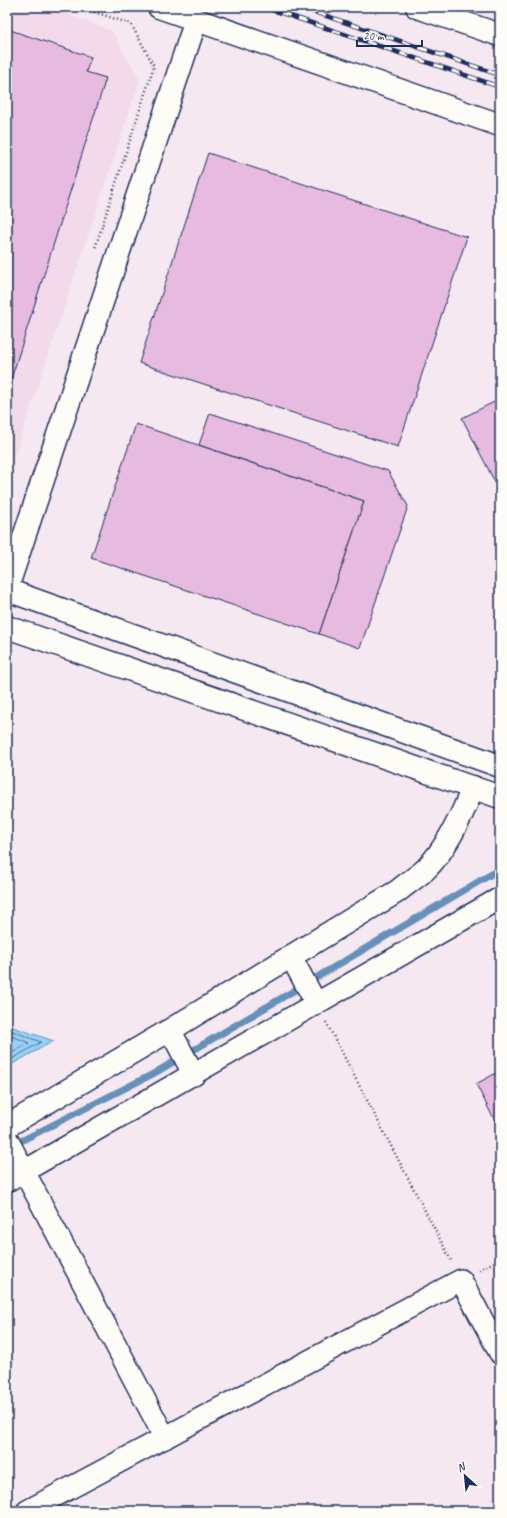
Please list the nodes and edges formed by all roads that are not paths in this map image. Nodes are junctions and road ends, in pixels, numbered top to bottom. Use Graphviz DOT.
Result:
graph roads {
  1 [pos="159,7"];
  2 [pos="417,7"];
  3 [pos="196,20"];
  4 [pos="500,34"];
  5 [pos="500,125"];
  6 [pos="7,589"];
  7 [pos="7,627"];
  8 [pos="500,766"];
  9 [pos="473,788"];
  10 [pos="500,797"];
  11 [pos="500,898"];
  12 [pos="296,965"];
  13 [pos="316,1003"];
  14 [pos="174,1037"];
  15 [pos="194,1075"];
  16 [pos="7,1126"];
  17 [pos="7,1140"];
  18 [pos="25,1172"];
  19 [pos="7,1182"];
  20 [pos="500,1353"];
  21 [pos="165,1438"];
  22 [pos="27,1511"];
  1 -- 3 [label="street"];
  2 -- 4 [label="street"];
  3 -- 5 [label="street"];
  3 -- 6 [label="street"];
  6 -- 8 [label="street"];
  7 -- 9 [label="street"];
  9 -- 10 [label="street"];
  9 -- 12 [label="street"];
  11 -- 13 [label="street"];
  12 -- 13 [label="street"];
  12 -- 14 [label="street"];
  13 -- 15 [label="street"];
  14 -- 15 [label="street"];
  14 -- 16 [label="street"];
  15 -- 18 [label="street"];
  17 -- 18 [label="street"];
  18 -- 19 [label="street"];
  18 -- 21 [label="street"];
  20 -- 21 [label="street"];
  21 -- 22 [label="street"];
}
